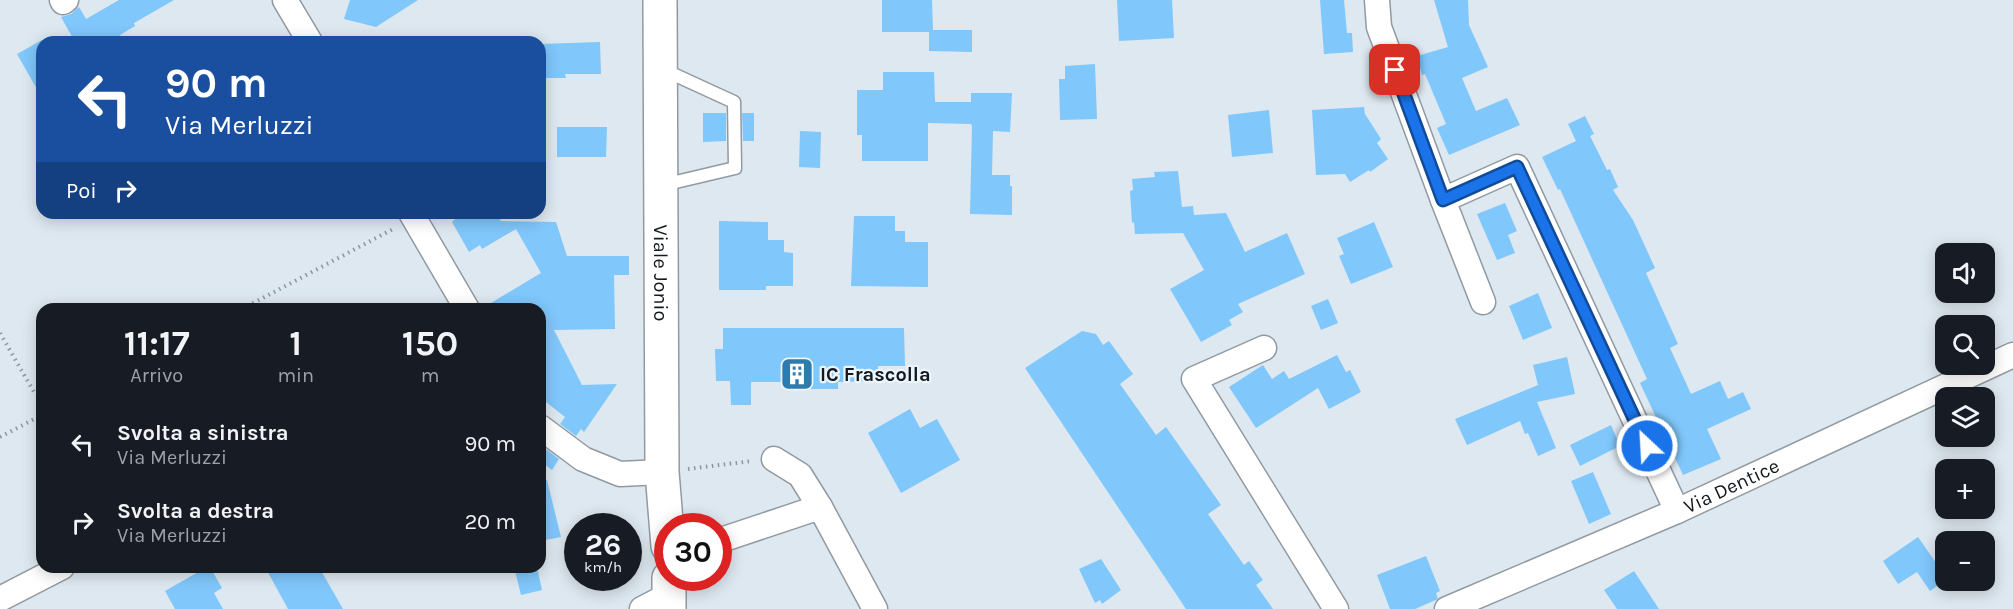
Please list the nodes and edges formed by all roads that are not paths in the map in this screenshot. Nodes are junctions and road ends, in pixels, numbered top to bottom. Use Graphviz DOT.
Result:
graph roads {
  1 [pos="285,0"];
  2 [pos="660,0"];
  3 [pos="1377,0"];
  4 [pos="306,36"];
  5 [pos="661,69"];
  6 [pos="662,186"];
  7 [pos="1443,200"];
  8 [pos="414,219"];
  9 [pos="1483,302"];
  10 [pos="463,303"];
  11 [pos="1264,348"];
  12 [pos="2013,355"];
  13 [pos="546,431"];
  14 [pos="774,459"];
  15 [pos="662,472"];
  16 [pos="820,507"];
  17 [pos="1677,510"];
  18 [pos="667,513"];
  19 [pos="732,536"];
  20 [pos="50,573"];
  21 [pos="0,599"];
  22 [pos="875,609"];
  23 [pos="1336,609"];
  24 [pos="1447,609"];
  1 -- 4 [label="street"];
  2 -- 5 [label="street, Viale Jonio"];
  3 -- 7 [label="street"];
  5 -- 6 [label="street, Viale Jonio"];
  5 -- 6 [label="lane"];
  6 -- 15 [label="street, Viale Jonio"];
  7 -- 9 [label="street"];
  7 -- 17 [label="street"];
  8 -- 10 [label="street"];
  11 -- 23 [label="street"];
  12 -- 17 [label="street, Via Dentice"];
  13 -- 15 [label="street"];
  14 -- 16 [label="street"];
  15 -- 18 [label="street, Viale Jonio"];
  16 -- 19 [label="street"];
  16 -- 22 [label="street"];
  17 -- 24 [label="street, Via Dentice"];
  20 -- 21 [label="street"];
}
